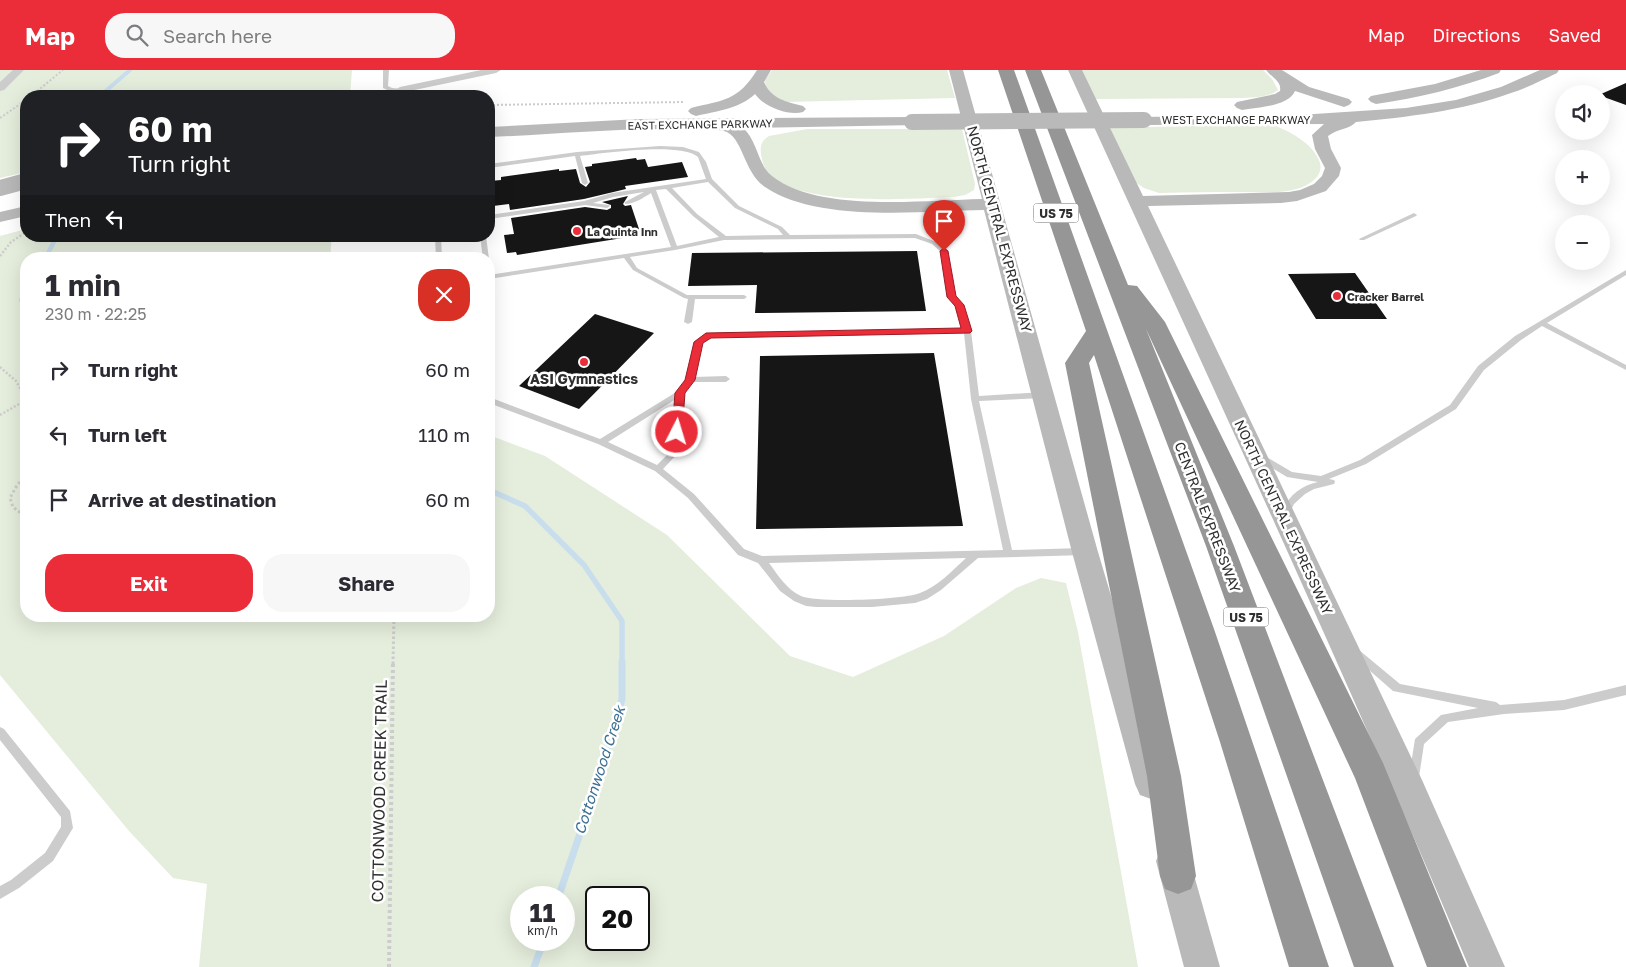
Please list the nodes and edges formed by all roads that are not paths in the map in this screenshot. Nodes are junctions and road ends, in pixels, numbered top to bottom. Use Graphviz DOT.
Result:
graph roads {
  1 [pos="19,70"];
  2 [pos="386,70"];
  3 [pos="496,70"];
  4 [pos="956,70"];
  5 [pos="1006,70"];
  6 [pos="1033,70"];
  7 [pos="1075,70"];
  8 [pos="1494,70"];
  9 [pos="1552,70"];
  10 [pos="1278,75"];
  11 [pos="761,76"];
  12 [pos="0,88"];
  13 [pos="400,90"];
  14 [pos="1344,102"];
  15 [pos="1193,105"];
  16 [pos="1222,105"];
  17 [pos="1242,105"];
  18 [pos="798,109"];
  19 [pos="585,112"];
  20 [pos="691,112"];
  21 [pos="1140,113"];
  22 [pos="1400,113"];
  23 [pos="909,115"];
  24 [pos="1273,119"];
  25 [pos="819,123"];
  26 [pos="495,132"];
  27 [pos="1323,149"];
  28 [pos="577,154"];
  29 [pos="752,156"];
  30 [pos="495,165"];
  31 [pos="710,180"];
  32 [pos="20,183"];
  33 [pos="585,184"];
  34 [pos="668,187"];
  35 [pos="0,188"];
  36 [pos="653,189"];
  37 [pos="1137,201"];
  38 [pos="585,203"];
  39 [pos="627,203"];
  40 [pos="992,204"];
  41 [pos="607,206"];
  42 [pos="20,212"];
  43 [pos="1414,214"];
  44 [pos="495,216"];
  45 [pos="0,217"];
  46 [pos="788,237"];
  47 [pos="724,238"];
  48 [pos="1362,239"];
  49 [pos="675,248"];
  50 [pos="626,256"];
  51 [pos="1112,270"];
  52 [pos="1626,272"];
  53 [pos="495,276"];
  54 [pos="692,297"];
  55 [pos="744,297"];
  56 [pos="688,322"];
  57 [pos="1543,324"];
  58 [pos="967,331"];
  59 [pos="1097,331"];
  60 [pos="1626,368"];
  61 [pos="726,379"];
  62 [pos="690,380"];
  63 [pos="680,393"];
  64 [pos="1044,395"];
  65 [pos="975,399"];
  66 [pos="495,402"];
  67 [pos="601,442"];
  68 [pos="1256,455"];
  69 [pos="1363,462"];
  70 [pos="658,470"];
  71 [pos="1284,516"];
  72 [pos="1085,552"];
  73 [pos="1008,554"];
  74 [pos="976,555"];
  75 [pos="761,560"];
  76 [pos="1342,641"];
  77 [pos="1626,690"];
  78 [pos="1504,708"];
  79 [pos="0,732"];
  80 [pos="1411,791"];
  81 [pos="1178,876"];
  82 [pos="0,893"];
  83 [pos="1202,967"];
  84 [pos="1309,967"];
  85 [pos="1374,967"];
  86 [pos="1447,967"];
  87 [pos="1487,967"];
  1 -- 12 [label="street"];
  2 -- 13 [label="lane"];
  3 -- 13 [label="street"];
  4 -- 40 [label="main road, NORTH CENTRAL EXPRESSWAY"];
  5 -- 59 [label="highway, US 75"];
  6 -- 51 [label="highway, CENTRAL EXPRESSWAY / US 75"];
  7 -- 37 [label="main road, NORTH CENTRAL EXPRESSWAY"];
  8 -- 14 [label="main road, WEST EXCHANGE PARKWAY"];
  9 -- 22 [label="main road, WEST EXCHANGE PARKWAY"];
  10 -- 14 [label="main road"];
  10 -- 17 [label="main road"];
  11 -- 18 [label="main road"];
  11 -- 20 [label="main road"];
  14 -- 17 [label="main road, WEST EXCHANGE PARKWAY"];
  15 -- 21 [label="main road, WEST EXCHANGE PARKWAY"];
  16 -- 17 [label="main road, WEST EXCHANGE PARKWAY"];
  18 -- 20 [label="main road, EAST EXCHANGE PARKWAY"];
  18 -- 23 [label="main road, EAST EXCHANGE PARKWAY"];
  19 -- 20 [label="main road, EAST EXCHANGE PARKWAY"];
  20 -- 25 [label="main road, EAST EXCHANGE PARKWAY"];
  20 -- 26 [label="main road, EAST EXCHANGE PARKWAY"];
  20 -- 29 [label="main road"];
  21 -- 23 [label="main road, WEST EXCHANGE PARKWAY, bridge"];
  21 -- 24 [label="main road, WEST EXCHANGE PARKWAY"];
  22 -- 24 [label="main road, WEST EXCHANGE PARKWAY"];
  22 -- 27 [label="main road"];
  23 -- 25 [label="main road, EAST EXCHANGE PARKWAY"];
  24 -- 27 [label="main road"];
  25 -- 29 [label="main road"];
  27 -- 37 [label="main road"];
  28 -- 30 [label="lane"];
  28 -- 31 [label="lane"];
  28 -- 33 [label="lane"];
  29 -- 40 [label="main road"];
  31 -- 34 [label="lane"];
  31 -- 46 [label="lane"];
  32 -- 35 [label="main road, bridge"];
  34 -- 36 [label="lane"];
  34 -- 47 [label="lane"];
  36 -- 38 [label="lane"];
  36 -- 39 [label="lane"];
  36 -- 49 [label="lane"];
  37 -- 68 [label="main road, NORTH CENTRAL EXPRESSWAY"];
  38 -- 41 [label="lane"];
  38 -- 44 [label="lane"];
  40 -- 64 [label="main road, NORTH CENTRAL EXPRESSWAY"];
  42 -- 45 [label="main road"];
  43 -- 48 [label="lane"];
  46 -- 47 [label="lane"];
  46 -- 58 [label="lane"];
  47 -- 49 [label="lane"];
  49 -- 50 [label="lane"];
  50 -- 53 [label="lane"];
  50 -- 54 [label="lane"];
  51 -- 85 [label="highway, CENTRAL EXPRESSWAY / US 75"];
  51 -- 86 [label="highway"];
  52 -- 57 [label="lane"];
  54 -- 55 [label="lane"];
  54 -- 56 [label="lane"];
  57 -- 60 [label="lane"];
  57 -- 69 [label="lane"];
  58 -- 62 [label="lane"];
  58 -- 65 [label="lane"];
  59 -- 81 [label="highway"];
  59 -- 84 [label="highway, US 75"];
  61 -- 62 [label="lane"];
  62 -- 63 [label="lane"];
  63 -- 67 [label="lane"];
  63 -- 70 [label="lane"];
  64 -- 65 [label="lane"];
  64 -- 72 [label="main road, NORTH CENTRAL EXPRESSWAY"];
  65 -- 73 [label="lane"];
  66 -- 67 [label="lane"];
  67 -- 70 [label="lane"];
  68 -- 69 [label="lane"];
  68 -- 71 [label="main road, NORTH CENTRAL EXPRESSWAY"];
  69 -- 71 [label="lane"];
  70 -- 75 [label="lane"];
  71 -- 76 [label="main road, NORTH CENTRAL EXPRESSWAY"];
  72 -- 73 [label="lane"];
  72 -- 81 [label="main road, NORTH CENTRAL EXPRESSWAY"];
  73 -- 74 [label="lane"];
  74 -- 75 [label="lane"];
  74 -- 75 [label="lane"];
  76 -- 78 [label="lane"];
  76 -- 80 [label="main road, NORTH CENTRAL EXPRESSWAY"];
  77 -- 78 [label="lane"];
  78 -- 80 [label="lane"];
  79 -- 82 [label="lane"];
  80 -- 87 [label="main road, NORTH CENTRAL EXPRESSWAY"];
  81 -- 83 [label="main road, NORTH CENTRAL EXPRESSWAY"];
}
